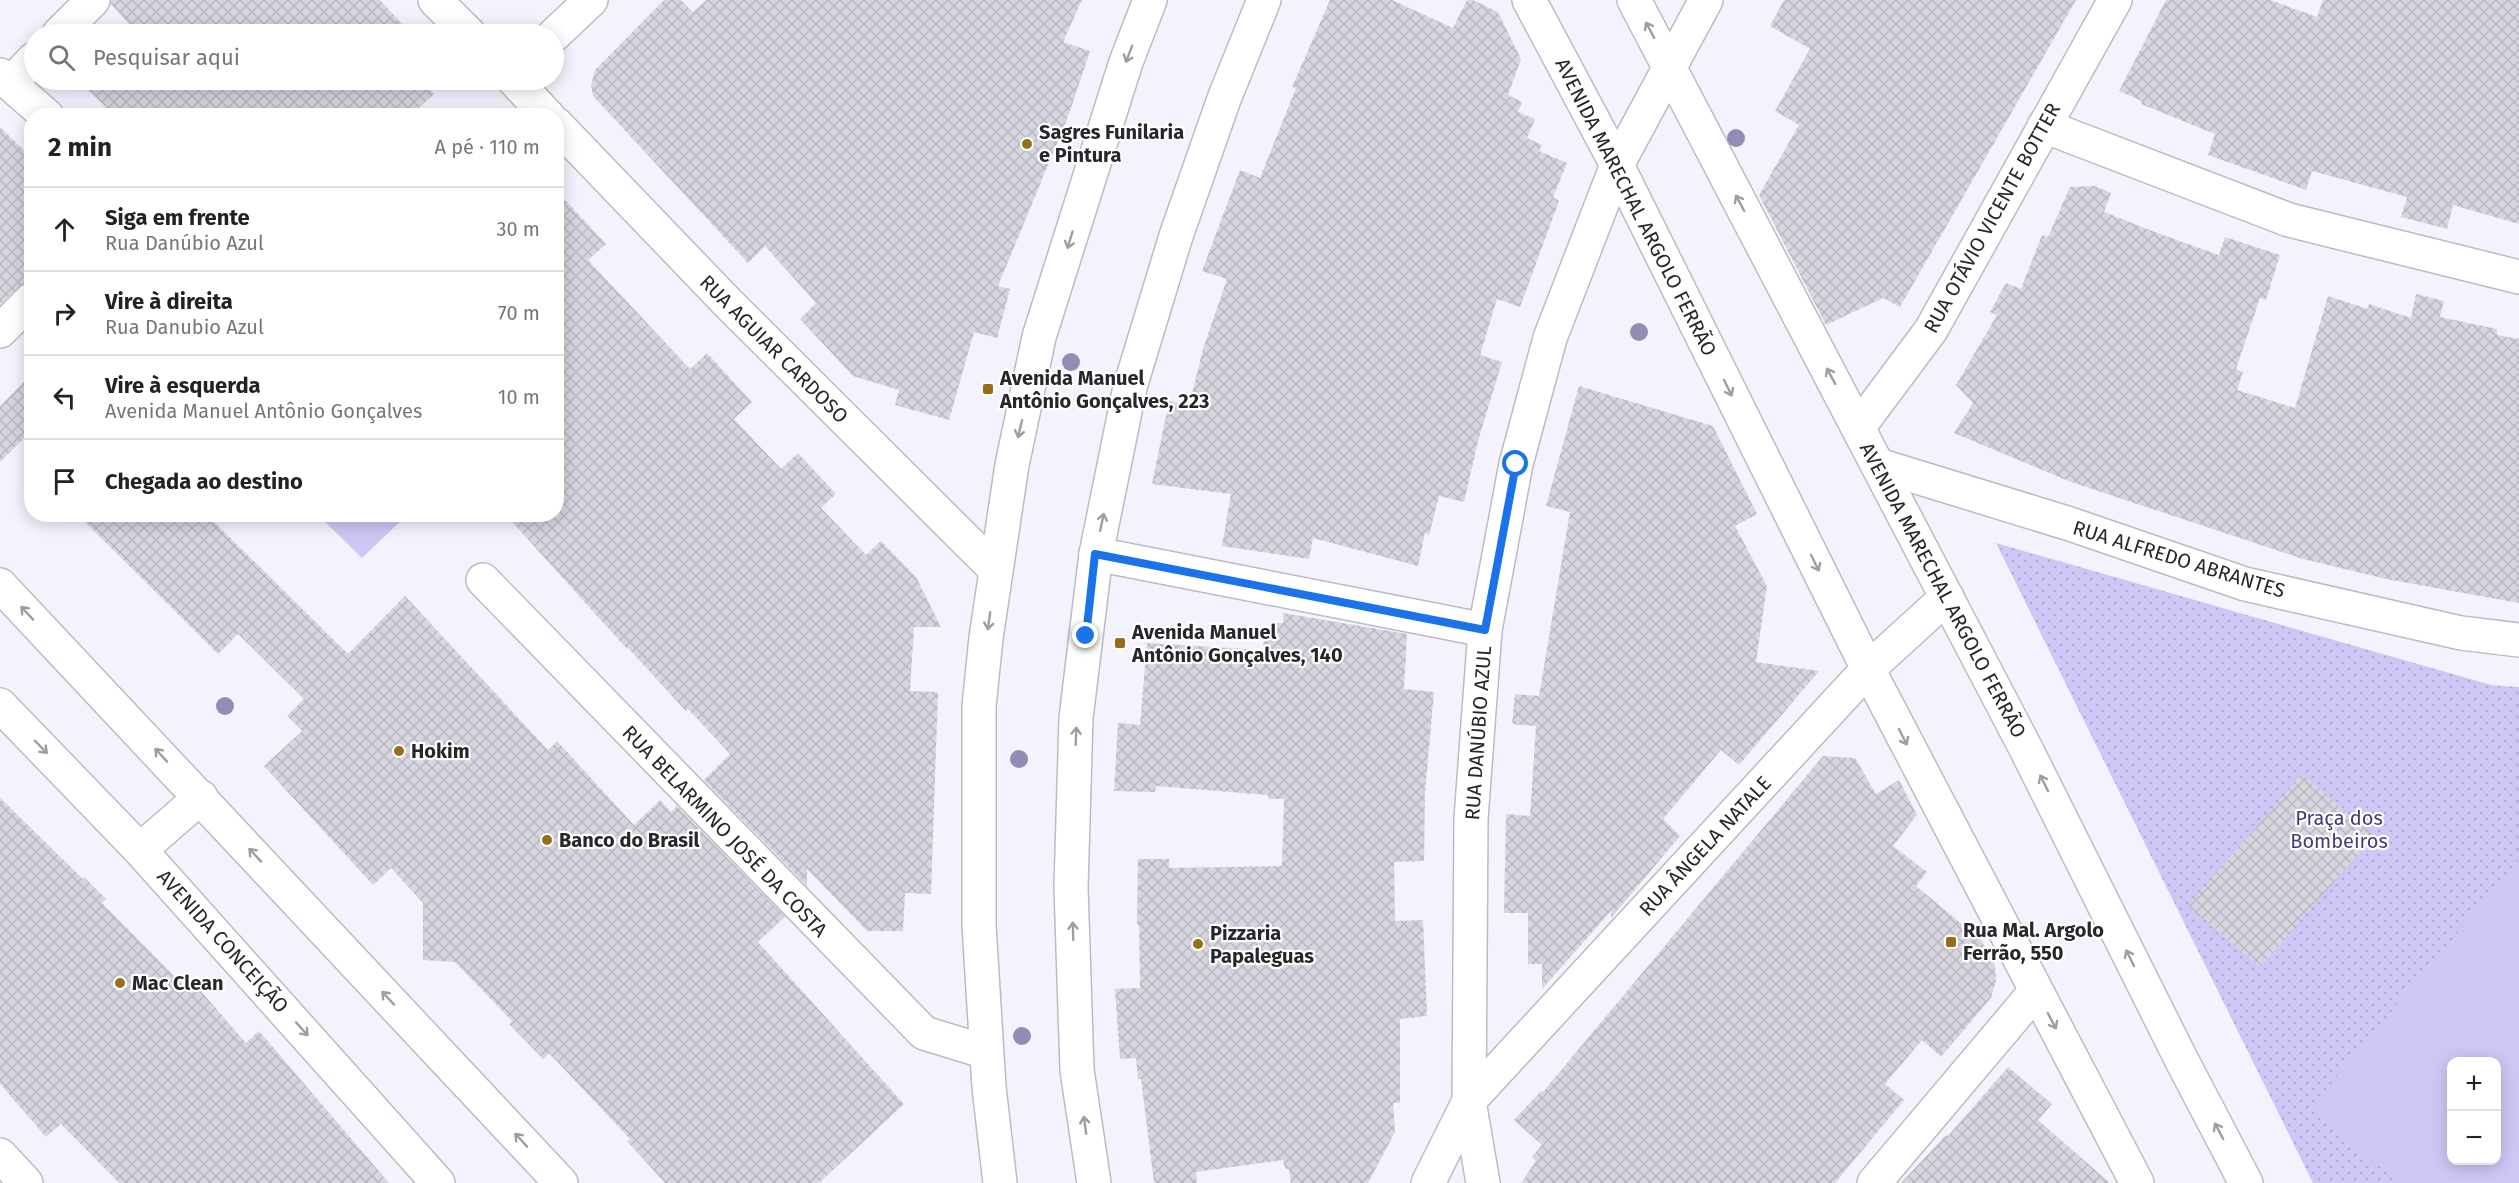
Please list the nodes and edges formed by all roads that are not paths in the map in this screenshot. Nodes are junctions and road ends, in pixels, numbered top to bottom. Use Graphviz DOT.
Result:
graph roads {
  1 [pos="93,0"];
  2 [pos="435,0"];
  3 [pos="591,0"];
  4 [pos="1150,0"];
  5 [pos="1264,0"];
  6 [pos="1529,0"];
  7 [pos="1634,0"];
  8 [pos="1707,0"];
  9 [pos="2115,0"];
  10 [pos="69,24"];
  11 [pos="459,24"];
  12 [pos="564,26"];
  13 [pos="24,66"];
  14 [pos="1669,66"];
  15 [pos="5,79"];
  16 [pos="523,90"];
  17 [pos="37,108"];
  18 [pos="540,108"];
  19 [pos="2044,126"];
  20 [pos="564,132"];
  21 [pos="1617,165"];
  22 [pos="2519,277"];
  23 [pos="24,307"];
  24 [pos="0,331"];
  25 [pos="1858,428"];
  26 [pos="1878,465"];
  27 [pos="1095,554"];
  28 [pos="996,570"];
  29 [pos="483,580"];
  30 [pos="0,585"];
  31 [pos="1947,597"];
  32 [pos="1485,630"];
  33 [pos="2519,640"];
  34 [pos="1868,669"];
  35 [pos="0,705"];
  36 [pos="201,797"];
  37 [pos="140,850"];
  38 [pos="2037,991"];
  39 [pos="986,1052"];
  40 [pos="1469,1101"];
  41 [pos="0,1155"];
  42 [pos="26,1183"];
  43 [pos="438,1183"];
  44 [pos="561,1183"];
  45 [pos="1000,1183"];
  46 [pos="1094,1183"];
  47 [pos="1428,1183"];
  48 [pos="1484,1183"];
  49 [pos="1874,1183"];
  50 [pos="2137,1183"];
  51 [pos="2247,1183"];
  1 -- 10 [label="street"];
  2 -- 11 [label="street"];
  3 -- 12 [label="street"];
  4 -- 28 [label="street, one-way"];
  27 -- 5 [label="street, one-way"];
  6 -- 21 [label="street, AVENIDA MARECHAL ARGOLO FERRÃO"];
  14 -- 7 [label="street, AVENIDA MARECHAL ARGOLO FERRÃO, one-way"];
  8 -- 14 [label="street, RUA DANÚBIO AZUL"];
  9 -- 19 [label="street, RUA OTÁVIO VICENTE BOTTER"];
  13 -- 15 [label="street"];
  14 -- 21 [label="street, RUA DANÚBIO AZUL"];
  25 -- 14 [label="street, AVENIDA MARECHAL ARGOLO FERRÃO, one-way"];
  15 -- 17 [label="street"];
  16 -- 18 [label="street"];
  19 -- 22 [label="street"];
  19 -- 25 [label="street, RUA OTÁVIO VICENTE BOTTER"];
  20 -- 28 [label="street, RUA AGUIAR CARDOSO"];
  21 -- 32 [label="street, RUA DANÚBIO AZUL"];
  21 -- 34 [label="street, AVENIDA MARECHAL ARGOLO FERRÃO, one-way"];
  23 -- 24 [label="street"];
  25 -- 26 [label="street, AVENIDA MARECHAL ARGOLO FERRÃO"];
  26 -- 31 [label="street, AVENIDA MARECHAL ARGOLO FERRÃO"];
  26 -- 33 [label="street, RUA ALFREDO ABRANTES"];
  27 -- 32 [label="street"];
  46 -- 27 [label="street, one-way"];
  28 -- 39 [label="street, one-way"];
  29 -- 39 [label="street, RUA BELARMINO JOSÉ DA COSTA"];
  36 -- 30 [label="street, one-way"];
  31 -- 34 [label="street, RUA ÂNGELA NATALE"];
  51 -- 31 [label="street, AVENIDA MARECHAL ARGOLO FERRÃO, one-way"];
  32 -- 40 [label="street, RUA DANÚBIO AZUL"];
  34 -- 38 [label="street, AVENIDA MARECHAL ARGOLO FERRÃO, one-way"];
  34 -- 40 [label="street, RUA ÂNGELA NATALE"];
  35 -- 37 [label="street, AVENIDA CONCEIÇÃO, one-way"];
  36 -- 37 [label="street"];
  44 -- 36 [label="street, one-way"];
  37 -- 43 [label="street, AVENIDA CONCEIÇÃO, one-way"];
  38 -- 49 [label="street"];
  38 -- 50 [label="street, AVENIDA MARECHAL ARGOLO FERRÃO, one-way"];
  39 -- 45 [label="street"];
  40 -- 47 [label="street"];
  40 -- 48 [label="street, RUA DANÚBIO AZUL"];
  41 -- 42 [label="street"];
}
